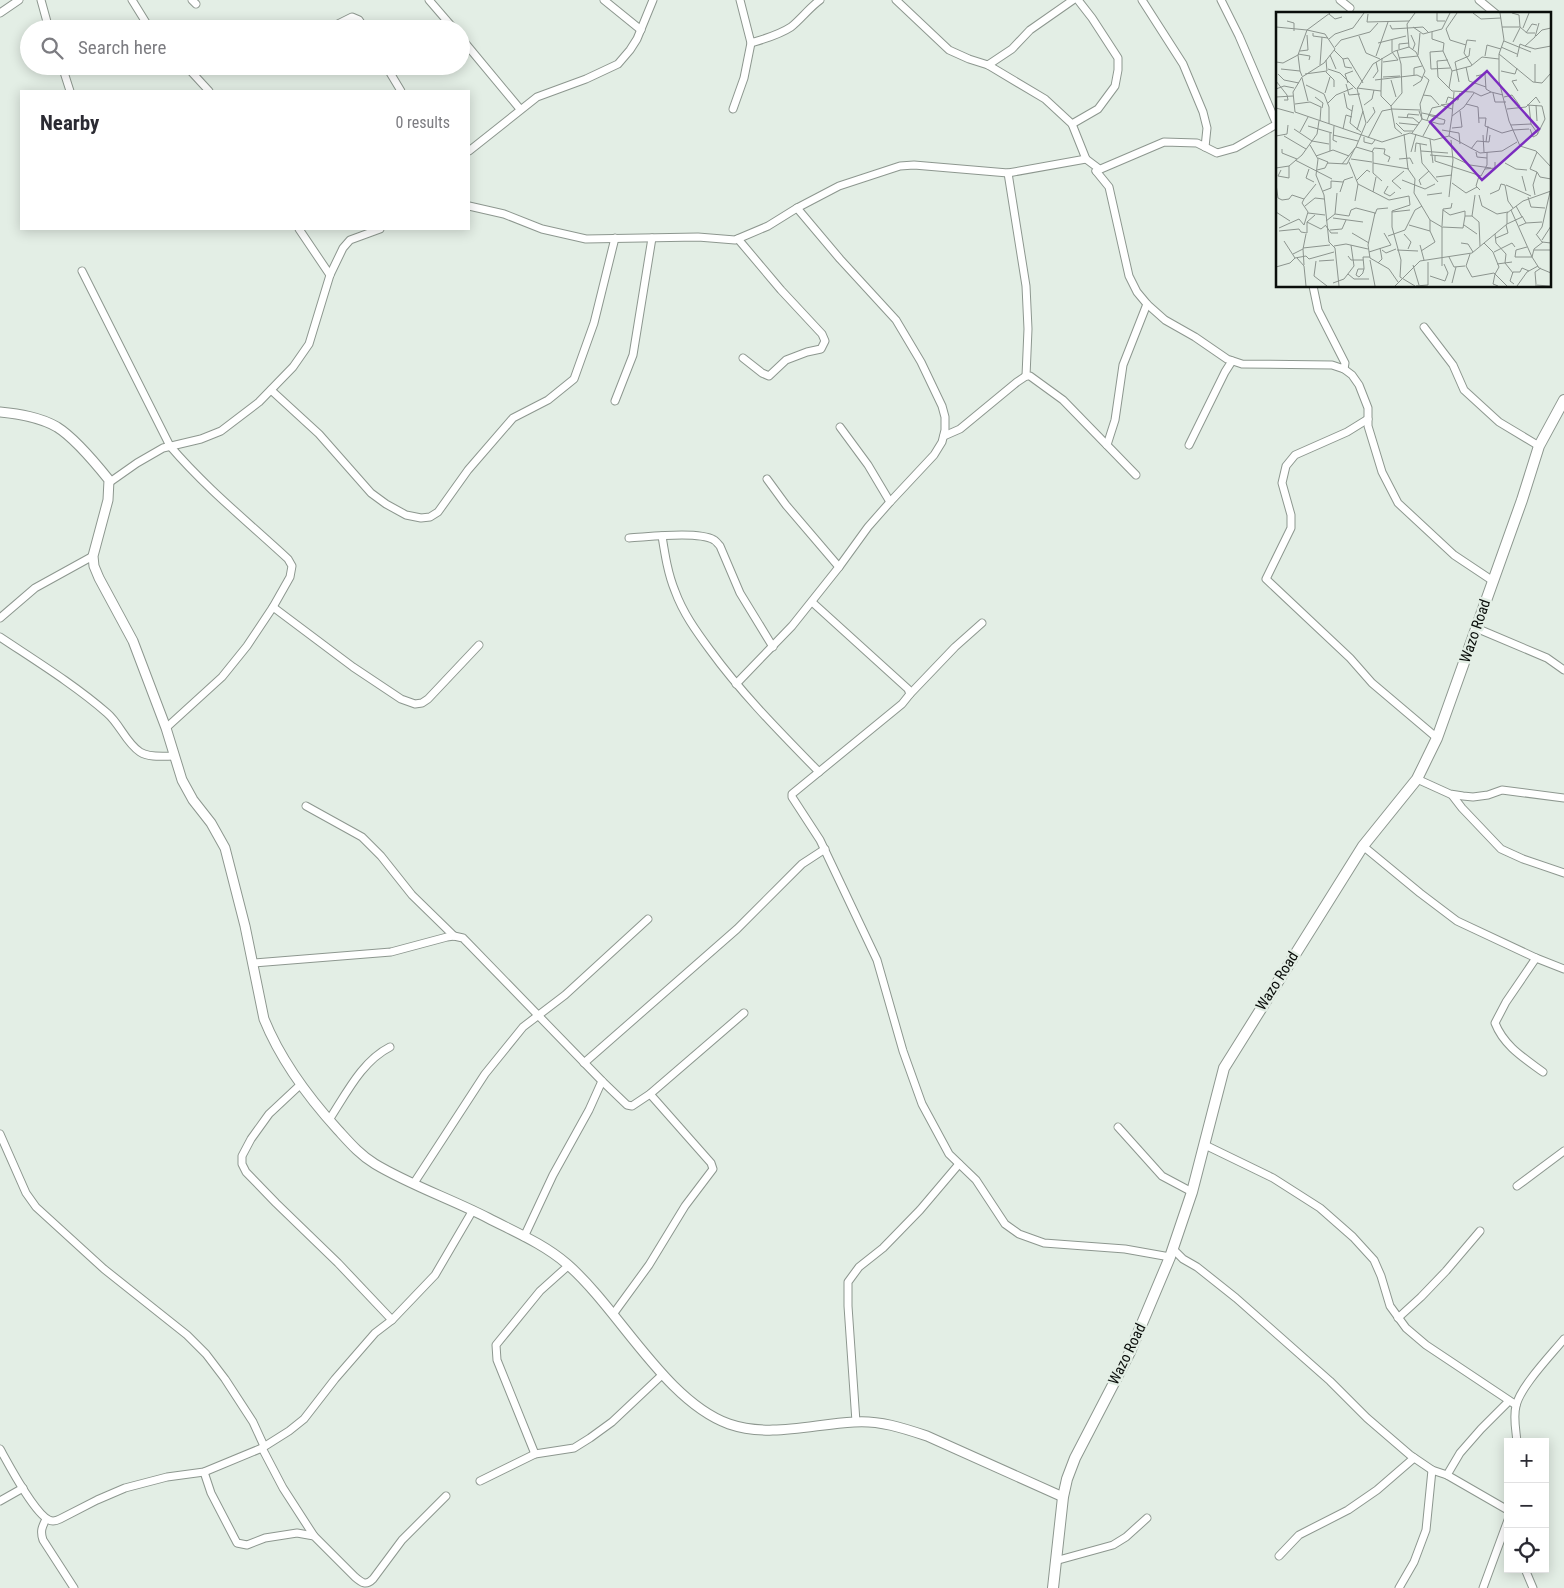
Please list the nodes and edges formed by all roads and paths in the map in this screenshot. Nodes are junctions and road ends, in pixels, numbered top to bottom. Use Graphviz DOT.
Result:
graph roads {
  1 [pos="19,0"];
  2 [pos="41,0"];
  3 [pos="132,0"];
  4 [pos="429,0"];
  5 [pos="604,0"];
  6 [pos="653,0"];
  7 [pos="740,0"];
  8 [pos="820,0"];
  9 [pos="896,0"];
  10 [pos="1073,0"];
  11 [pos="1078,0"];
  12 [pos="1142,0"];
  13 [pos="1221,0"];
  14 [pos="1340,0"];
  15 [pos="1479,0"];
  16 [pos="1350,8"];
  17 [pos="1494,12"];
  18 [pos="0,13"];
  19 [pos="47,20"];
  20 [pos="144,20"];
  21 [pos="343,20"];
  22 [pos="359,20"];
  23 [pos="446,20"];
  24 [pos="641,30"];
  25 [pos="751,44"];
  26 [pos="470,49"];
  27 [pos="988,65"];
  28 [pos="65,75"];
  29 [pos="196,75"];
  30 [pos="391,75"];
  31 [pos="70,90"];
  32 [pos="208,90"];
  33 [pos="400,90"];
  34 [pos="520,109"];
  35 [pos="733,109"];
  36 [pos="1072,124"];
  37 [pos="1276,124"];
  38 [pos="1276,127"];
  39 [pos="1205,147"];
  40 [pos="470,150"];
  41 [pos="1086,159"];
  42 [pos="1096,171"];
  43 [pos="1008,173"];
  44 [pos="470,206"];
  45 [pos="797,208"];
  46 [pos="300,230"];
  47 [pos="378,230"];
  48 [pos="614,238"];
  49 [pos="652,238"];
  50 [pos="738,239"];
  51 [pos="82,271"];
  52 [pos="330,275"];
  53 [pos="1313,288"];
  54 [pos="1147,304"];
  55 [pos="1424,326"];
  56 [pos="743,358"];
  57 [pos="1232,361"];
  58 [pos="1344,369"];
  59 [pos="1026,376"];
  60 [pos="271,390"];
  61 [pos="1564,400"];
  62 [pos="615,401"];
  63 [pos="0,412"];
  64 [pos="1368,420"];
  65 [pos="840,426"];
  66 [pos="944,436"];
  67 [pos="1189,444"];
  68 [pos="1107,445"];
  69 [pos="170,446"];
  70 [pos="1539,446"];
  71 [pos="1136,475"];
  72 [pos="768,479"];
  73 [pos="110,482"];
  74 [pos="890,502"];
  75 [pos="662,536"];
  76 [pos="630,538"];
  77 [pos="93,556"];
  78 [pos="839,567"];
  79 [pos="1493,581"];
  80 [pos="812,602"];
  81 [pos="273,607"];
  82 [pos="0,618"];
  83 [pos="982,623"];
  84 [pos="1476,628"];
  85 [pos="0,637"];
  86 [pos="479,645"];
  87 [pos="773,647"];
  88 [pos="1564,670"];
  89 [pos="736,684"];
  90 [pos="910,694"];
  91 [pos="166,728"];
  92 [pos="1437,738"];
  93 [pos="174,756"];
  94 [pos="819,772"];
  95 [pos="1417,779"];
  96 [pos="1452,795"];
  97 [pos="1564,798"];
  98 [pos="306,806"];
  99 [pos="1363,846"];
  100 [pos="825,849"];
  101 [pos="1564,873"];
  102 [pos="648,919"];
  103 [pos="454,936"];
  104 [pos="1536,958"];
  105 [pos="253,963"];
  106 [pos="1564,969"];
  107 [pos="744,1014"];
  108 [pos="540,1016"];
  109 [pos="390,1047"];
  110 [pos="584,1063"];
  111 [pos="1543,1072"];
  112 [pos="602,1081"];
  113 [pos="300,1086"];
  114 [pos="650,1094"];
  115 [pos="329,1120"];
  116 [pos="1118,1127"];
  117 [pos="0,1134"];
  118 [pos="1205,1145"];
  119 [pos="1564,1151"];
  120 [pos="959,1164"];
  121 [pos="414,1184"];
  122 [pos="1517,1186"];
  123 [pos="1192,1192"];
  124 [pos="473,1210"];
  125 [pos="1480,1231"];
  126 [pos="524,1236"];
  127 [pos="1172,1253"];
  128 [pos="569,1265"];
  129 [pos="614,1313"];
  130 [pos="1398,1318"];
  131 [pos="392,1320"];
  132 [pos="1564,1339"];
  133 [pos="663,1374"];
  134 [pos="1513,1403"];
  135 [pos="856,1422"];
  136 [pos="1517,1438"];
  137 [pos="263,1447"];
  138 [pos="0,1449"];
  139 [pos="535,1454"];
  140 [pos="1414,1458"];
  141 [pos="1432,1470"];
  142 [pos="204,1472"];
  143 [pos="1447,1475"];
  144 [pos="480,1481"];
  145 [pos="23,1488"];
  146 [pos="446,1496"];
  147 [pos="1063,1497"];
  148 [pos="0,1501"];
  149 [pos="1504,1505"];
  150 [pos="1147,1518"];
  151 [pos="46,1519"];
  152 [pos="1504,1528"];
  153 [pos="314,1536"];
  154 [pos="1279,1556"];
  155 [pos="1055,1561"];
  156 [pos="1527,1573"];
  157 [pos="74,1588"];
  158 [pos="1053,1588"];
  159 [pos="1399,1588"];
  160 [pos="1483,1588"];
  161 [pos="1533,1588"];
  1 -- 18 [label="street"];
  2 -- 19 [label="street"];
  3 -- 20 [label="street"];
  4 -- 23 [label="street"];
  5 -- 24 [label="street"];
  6 -- 24 [label="street"];
  7 -- 25 [label="street"];
  8 -- 25 [label="street"];
  9 -- 27 [label="street"];
  10 -- 27 [label="street"];
  11 -- 36 [label="street"];
  12 -- 39 [label="street"];
  13 -- 37 [label="street"];
  14 -- 16 [label="street"];
  15 -- 17 [label="street"];
  21 -- 22 [label="street"];
  24 -- 34 [label="street"];
  25 -- 35 [label="street"];
  26 -- 34 [label="street"];
  27 -- 36 [label="street"];
  28 -- 31 [label="street"];
  29 -- 32 [label="street"];
  30 -- 33 [label="street"];
  34 -- 40 [label="street"];
  36 -- 41 [label="street"];
  38 -- 39 [label="street"];
  39 -- 42 [label="street"];
  41 -- 42 [label="street"];
  41 -- 43 [label="street"];
  42 -- 54 [label="street"];
  43 -- 45 [label="street"];
  43 -- 59 [label="street"];
  44 -- 48 [label="street"];
  45 -- 50 [label="street"];
  45 -- 66 [label="street"];
  46 -- 52 [label="street"];
  47 -- 52 [label="street"];
  48 -- 49 [label="street"];
  48 -- 60 [label="street"];
  49 -- 50 [label="street"];
  49 -- 62 [label="street"];
  50 -- 56 [label="street"];
  51 -- 69 [label="street"];
  52 -- 60 [label="street"];
  53 -- 58 [label="street"];
  54 -- 57 [label="street"];
  54 -- 68 [label="street"];
  55 -- 70 [label="street"];
  57 -- 58 [label="street"];
  57 -- 67 [label="street"];
  58 -- 64 [label="street"];
  59 -- 66 [label="street"];
  59 -- 68 [label="street"];
  60 -- 69 [label="street"];
  61 -- 70 [label="main road, Wazo Road"];
  63 -- 73 [label="street"];
  64 -- 79 [label="street"];
  64 -- 92 [label="street"];
  65 -- 74 [label="street"];
  66 -- 74 [label="street"];
  68 -- 71 [label="street"];
  69 -- 73 [label="street"];
  69 -- 81 [label="street"];
  70 -- 79 [label="main road, Wazo Road"];
  72 -- 78 [label="street"];
  73 -- 77 [label="street"];
  74 -- 78 [label="street"];
  75 -- 76 [label="street"];
  75 -- 87 [label="street"];
  75 -- 89 [label="street"];
  77 -- 82 [label="street"];
  77 -- 91 [label="street"];
  78 -- 80 [label="street"];
  79 -- 84 [label="main road, Wazo Road"];
  80 -- 87 [label="street"];
  80 -- 90 [label="street"];
  81 -- 86 [label="street"];
  81 -- 91 [label="street"];
  83 -- 90 [label="street"];
  84 -- 88 [label="street"];
  84 -- 92 [label="main road, Wazo Road"];
  85 -- 93 [label="street"];
  87 -- 89 [label="street"];
  89 -- 94 [label="street"];
  90 -- 94 [label="street"];
  91 -- 93 [label="street"];
  92 -- 95 [label="main road, Wazo Road"];
  93 -- 105 [label="street"];
  94 -- 100 [label="street"];
  95 -- 96 [label="street"];
  95 -- 99 [label="main road, Wazo Road"];
  96 -- 97 [label="street"];
  96 -- 101 [label="street"];
  98 -- 103 [label="street"];
  99 -- 104 [label="street"];
  99 -- 118 [label="main road, Wazo Road"];
  100 -- 110 [label="street"];
  100 -- 120 [label="street"];
  102 -- 108 [label="street"];
  103 -- 105 [label="street"];
  103 -- 108 [label="street"];
  104 -- 106 [label="street"];
  104 -- 111 [label="street"];
  105 -- 113 [label="street"];
  107 -- 114 [label="street"];
  108 -- 110 [label="street"];
  108 -- 121 [label="street"];
  109 -- 115 [label="street"];
  110 -- 112 [label="street"];
  112 -- 114 [label="street"];
  112 -- 126 [label="street"];
  113 -- 115 [label="street"];
  113 -- 131 [label="street"];
  114 -- 129 [label="street"];
  115 -- 121 [label="street"];
  116 -- 123 [label="street"];
  117 -- 137 [label="street"];
  118 -- 123 [label="main road, Wazo Road"];
  118 -- 130 [label="street"];
  119 -- 122 [label="street"];
  120 -- 127 [label="street"];
  120 -- 135 [label="street"];
  121 -- 124 [label="street"];
  123 -- 127 [label="main road, Wazo Road"];
  124 -- 126 [label="street"];
  124 -- 131 [label="street"];
  125 -- 130 [label="street"];
  126 -- 128 [label="street"];
  127 -- 140 [label="street"];
  127 -- 147 [label="main road, Wazo Road"];
  128 -- 129 [label="street"];
  128 -- 139 [label="street"];
  129 -- 133 [label="street"];
  130 -- 134 [label="street"];
  131 -- 137 [label="street"];
  132 -- 134 [label="street"];
  133 -- 135 [label="street"];
  133 -- 139 [label="street"];
  134 -- 136 [label="street"];
  134 -- 143 [label="street"];
  135 -- 147 [label="street"];
  137 -- 142 [label="street"];
  137 -- 153 [label="street"];
  138 -- 145 [label="street"];
  139 -- 144 [label="street"];
  140 -- 141 [label="street"];
  140 -- 154 [label="street"];
  141 -- 143 [label="street"];
  141 -- 159 [label="street"];
  142 -- 151 [label="street"];
  142 -- 153 [label="street"];
  143 -- 149 [label="street"];
  145 -- 148 [label="street"];
  145 -- 151 [label="street"];
  146 -- 153 [label="street"];
  147 -- 155 [label="main road, Wazo Road"];
  150 -- 155 [label="street"];
  151 -- 157 [label="street"];
  152 -- 160 [label="street"];
  155 -- 158 [label="main road, Wazo Road"];
  156 -- 161 [label="street"];
}
